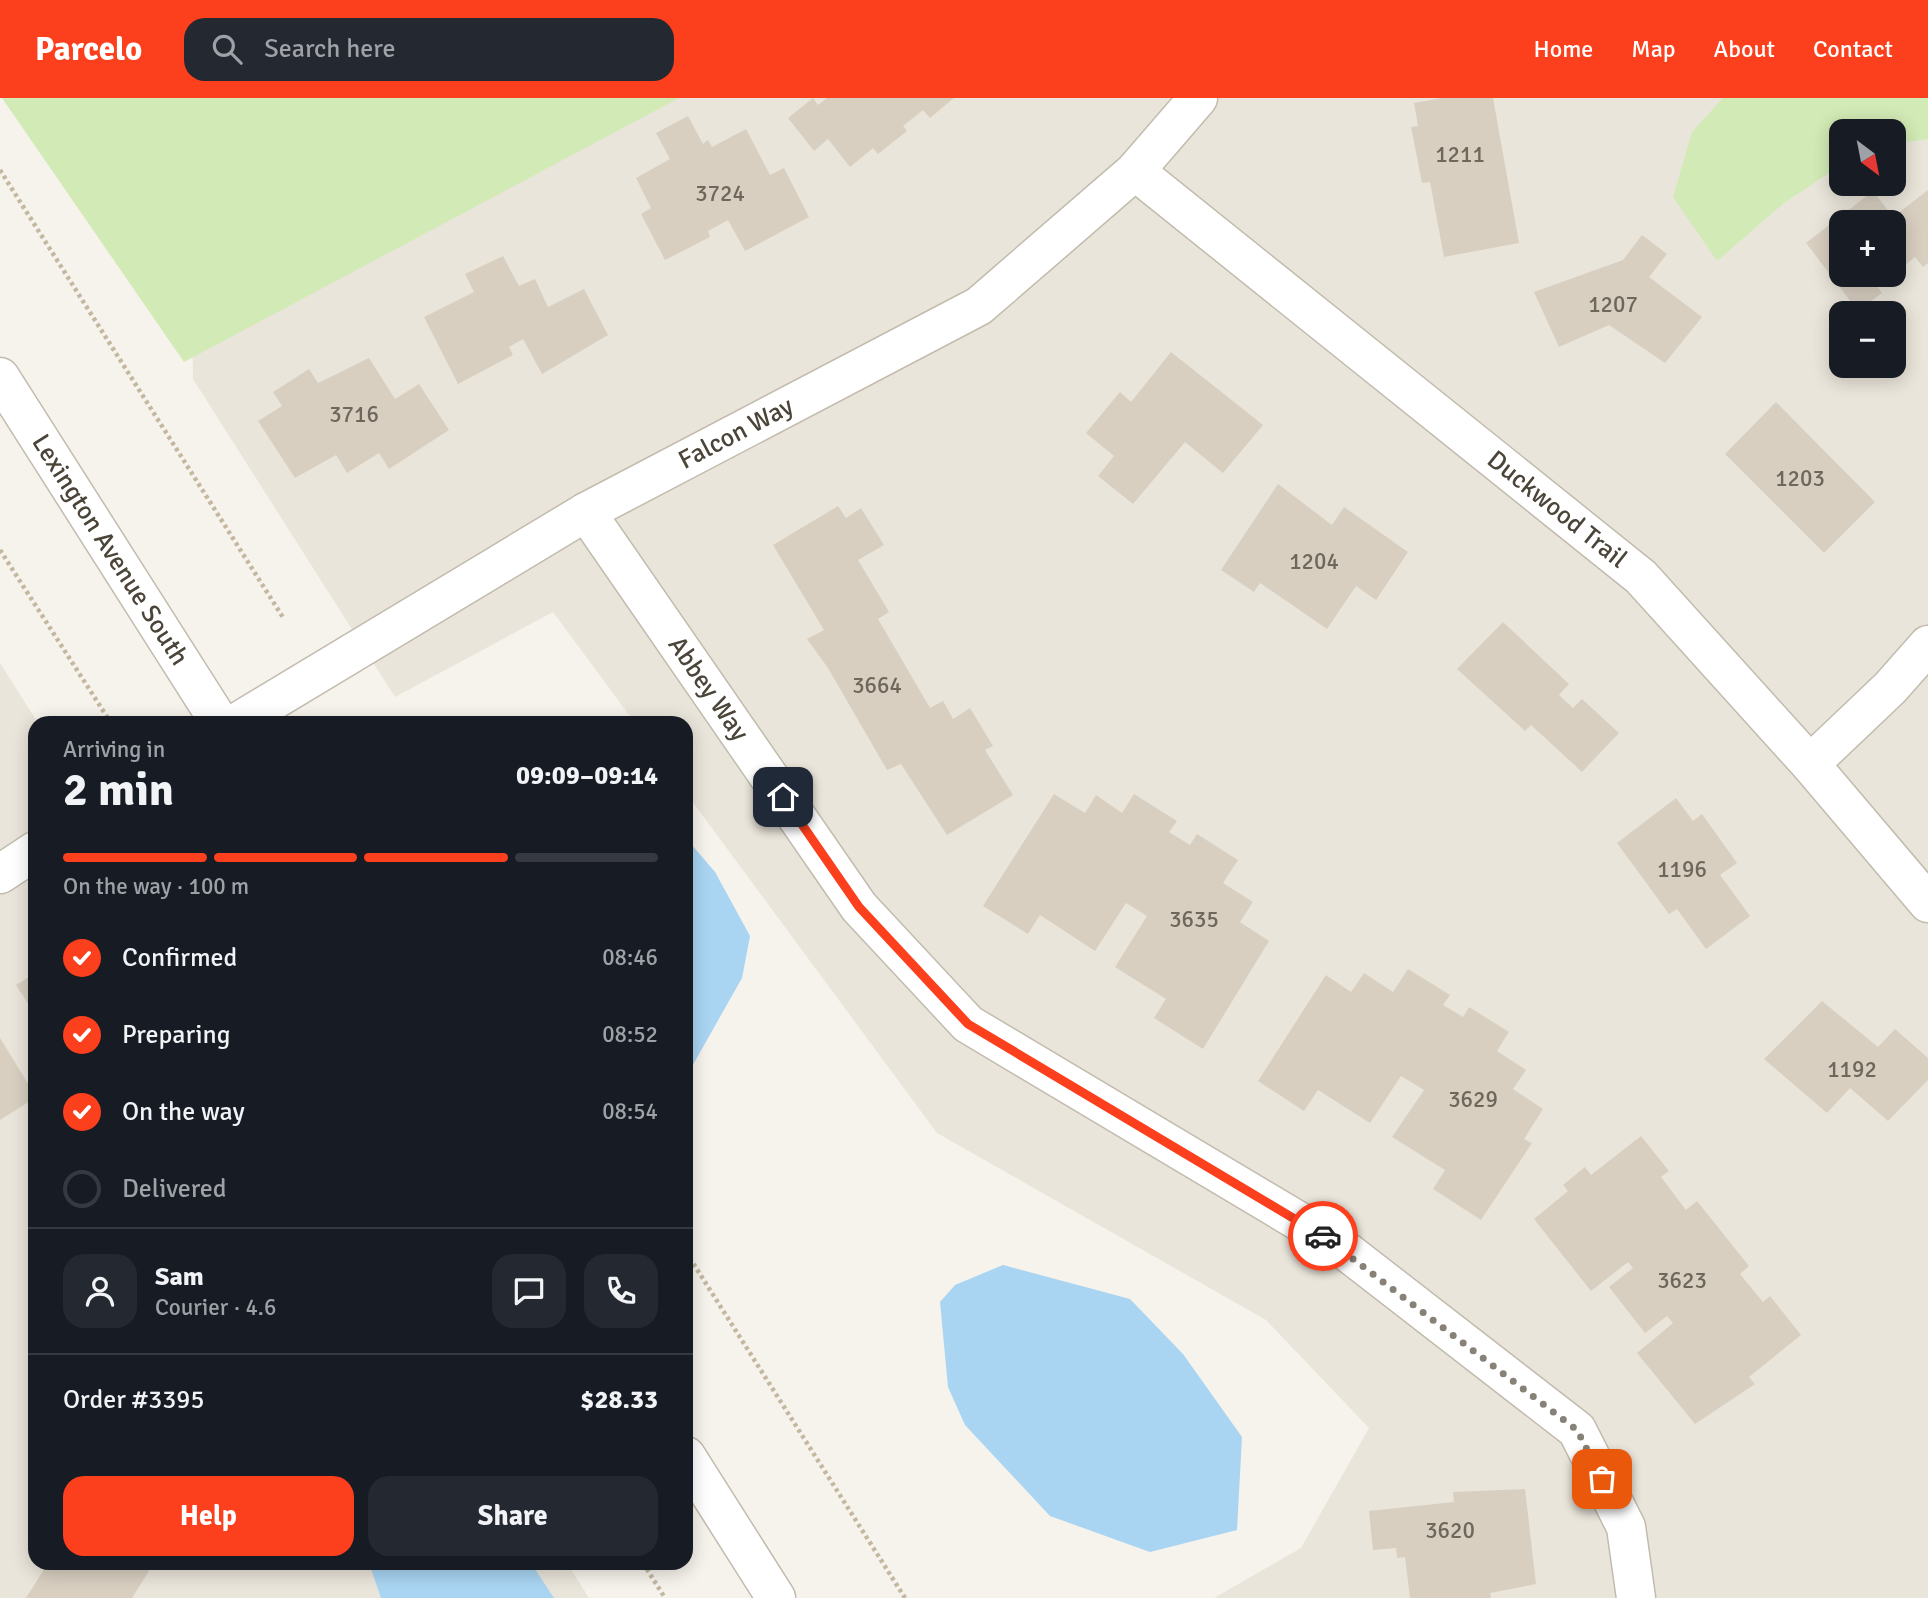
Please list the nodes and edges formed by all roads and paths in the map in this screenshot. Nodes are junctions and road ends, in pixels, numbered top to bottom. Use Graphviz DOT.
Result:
graph roads {
  1 [pos="1198,98"];
  2 [pos="0,170"];
  3 [pos="1135,171"];
  4 [pos="0,377"];
  5 [pos="586,512"];
  6 [pos="0,550"];
  7 [pos="284,620"];
  8 [pos="1928,645"];
  9 [pos="107,716"];
  10 [pos="216,716"];
  11 [pos="248,716"];
  12 [pos="1810,764"];
  13 [pos="28,856"];
  14 [pos="0,874"];
  15 [pos="1928,903"];
  16 [pos="693,1263"];
  17 [pos="693,1467"];
  18 [pos="647,1570"];
  19 [pos="665,1598"];
  20 [pos="776,1598"];
  21 [pos="905,1598"];
  22 [pos="1636,1598"];
  1 -- 3 [label="street, Falcon Way"];
  2 -- 7 [label="path"];
  3 -- 5 [label="street, Falcon Way"];
  3 -- 12 [label="street, Duckwood Trail"];
  4 -- 10 [label="street, Lexington Avenue South"];
  5 -- 11 [label="street, Falcon Way"];
  5 -- 22 [label="street, Abbey Way"];
  6 -- 9 [label="path"];
  8 -- 12 [label="street"];
  12 -- 15 [label="street, Duckwood Trail"];
  13 -- 14 [label="street"];
  16 -- 21 [label="path"];
  17 -- 20 [label="street"];
  18 -- 19 [label="path"];
}
